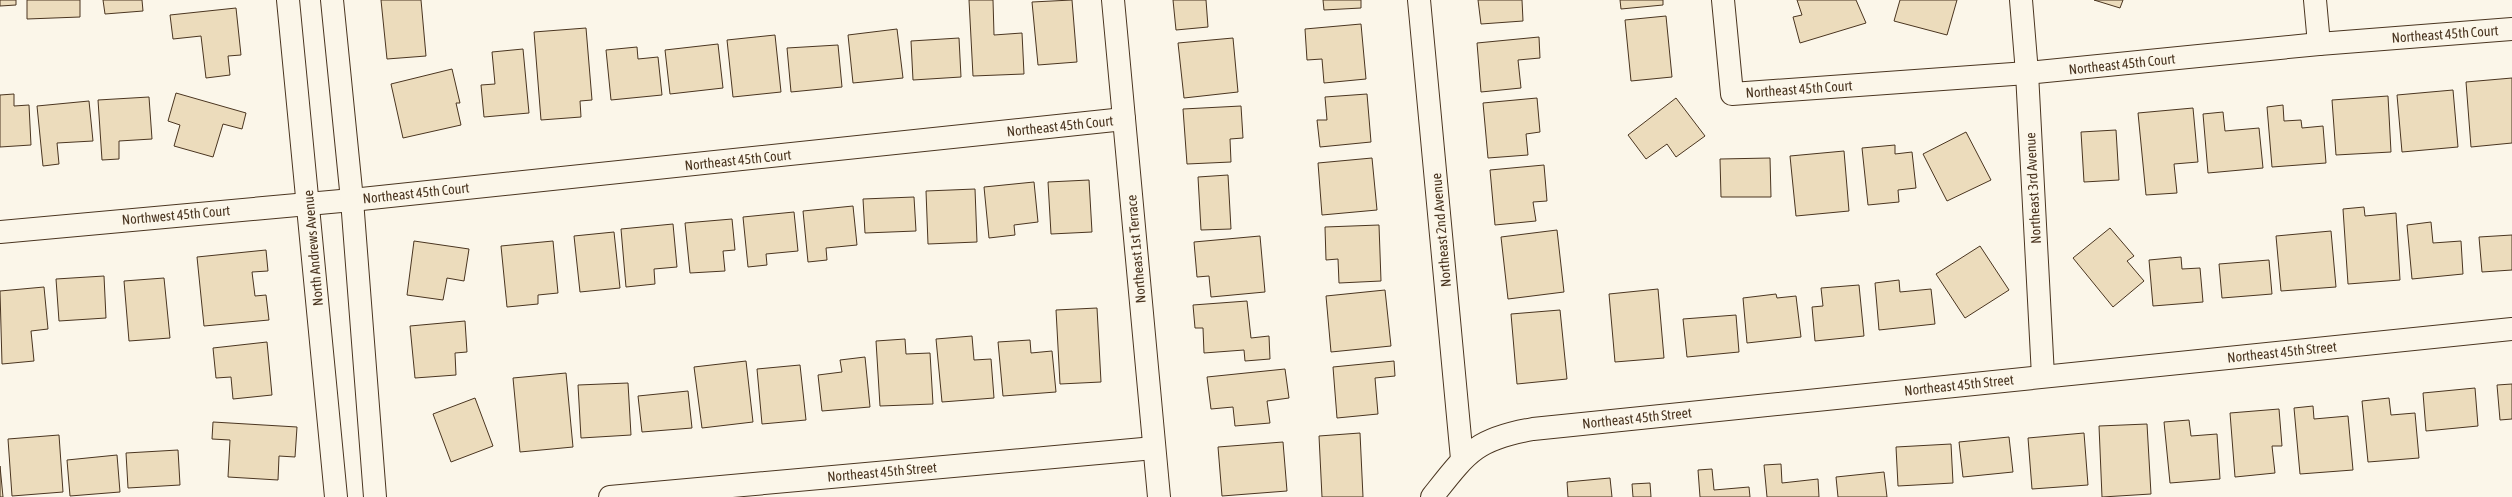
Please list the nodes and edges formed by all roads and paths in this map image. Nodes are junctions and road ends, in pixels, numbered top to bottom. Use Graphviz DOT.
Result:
graph roads {
  1 [pos="288,0"];
  2 [pos="332,0"];
  3 [pos="1113,0"];
  4 [pos="1419,0"];
  5 [pos="1723,0"];
  6 [pos="2021,0"];
  7 [pos="2315,0"];
  8 [pos="2512,29"];
  9 [pos="2319,44"];
  10 [pos="2027,73"];
  11 [pos="1124,119"];
  12 [pos="352,200"];
  13 [pos="309,203"];
  14 [pos="0,232"];
  15 [pos="2512,329"];
  16 [pos="2043,376"];
  17 [pos="1154,448"];
  18 [pos="1462,459"];
  19 [pos="336,497"];
  20 [pos="375,497"];
  21 [pos="610,497"];
  22 [pos="1159,497"];
  23 [pos="1432,497"];
  1 -- 13 [label="street, North Andrews Avenue"];
  2 -- 12 [label="street"];
  3 -- 11 [label="street, Northeast 1st Terrace"];
  4 -- 18 [label="street, Northeast 2nd Avenue"];
  5 -- 10 [label="street, Northeast 45th Court"];
  6 -- 10 [label="street, Northeast 3rd Avenue"];
  7 -- 9 [label="street"];
  8 -- 9 [label="street, Northeast 45th Court"];
  9 -- 10 [label="street, Northeast 45th Court"];
  10 -- 16 [label="street, Northeast 3rd Avenue"];
  11 -- 12 [label="street, Northeast 45th Court"];
  11 -- 17 [label="street, Northeast 1st Terrace"];
  12 -- 13 [label="street, Northwest 45th Court"];
  12 -- 20 [label="street"];
  13 -- 14 [label="street, Northwest 45th Court"];
  13 -- 19 [label="street, North Andrews Avenue"];
  15 -- 16 [label="street, Northeast 45th Street"];
  16 -- 18 [label="street, Northeast 45th Street"];
  17 -- 21 [label="street, Northeast 45th Street"];
  17 -- 22 [label="street, Northeast 1st Terrace"];
  18 -- 23 [label="street, Northeast 45th Street"];
}
